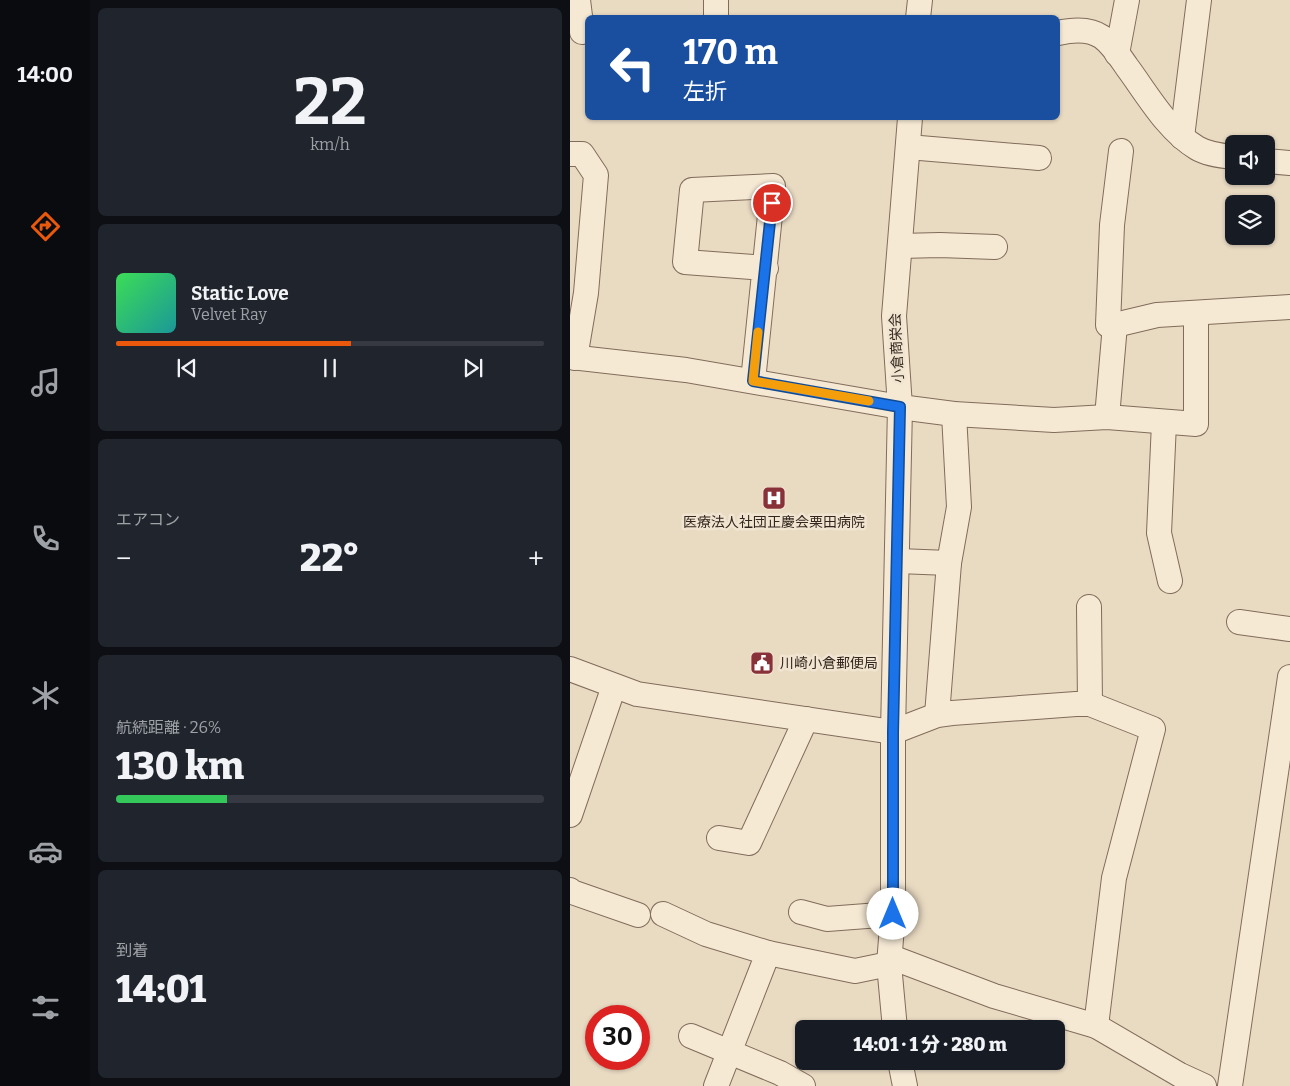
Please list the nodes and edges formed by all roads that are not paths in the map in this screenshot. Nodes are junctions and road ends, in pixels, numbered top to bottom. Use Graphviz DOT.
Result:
graph roads {
  1 [pos="578,0"];
  2 [pos="716,0"];
  3 [pos="920,0"];
  4 [pos="1127,0"];
  5 [pos="1199,0"];
  6 [pos="716,15"];
  7 [pos="918,15"];
  8 [pos="580,32"];
  9 [pos="1060,33"];
  10 [pos="1117,54"];
  11 [pos="910,120"];
  12 [pos="1182,137"];
  13 [pos="908,147"];
  14 [pos="1121,151"];
  15 [pos="570,154"];
  16 [pos="1225,156"];
  17 [pos="1038,158"];
  18 [pos="1275,162"];
  19 [pos="1290,163"];
  20 [pos="900,246"];
  21 [pos="995,247"];
  22 [pos="766,268"];
  23 [pos="1290,307"];
  24 [pos="1196,313"];
  25 [pos="1115,325"];
  26 [pos="573,358"];
  27 [pos="753,381"];
  28 [pos="900,407"];
  29 [pos="954,414"];
  30 [pos="1107,417"];
  31 [pos="1164,423"];
  32 [pos="898,561"];
  33 [pos="950,564"];
  34 [pos="1170,581"];
  35 [pos="1089,608"];
  36 [pos="1239,622"];
  37 [pos="1290,629"];
  38 [pos="570,669"];
  39 [pos="1290,676"];
  40 [pos="614,686"];
  41 [pos="1090,704"];
  42 [pos="937,715"];
  43 [pos="806,719"];
  44 [pos="893,732"];
  45 [pos="570,815"];
  46 [pos="719,838"];
  47 [pos="570,890"];
  48 [pos="801,912"];
  49 [pos="663,914"];
  50 [pos="893,914"];
  51 [pos="638,915"];
  52 [pos="768,953"];
  53 [pos="890,960"];
  54 [pos="894,1020"];
  55 [pos="1096,1026"];
  56 [pos="691,1036"];
  57 [pos="729,1052"];
  58 [pos="902,1070"];
  59 [pos="716,1086"];
  60 [pos="803,1086"];
  61 [pos="905,1086"];
  62 [pos="1204,1086"];
  63 [pos="1230,1086"];
  1 -- 8 [label="street"];
  2 -- 6 [label="street"];
  3 -- 7 [label="street"];
  4 -- 10 [label="street"];
  5 -- 12 [label="street"];
  9 -- 10 [label="street"];
  10 -- 12 [label="street"];
  11 -- 13 [label="street, 小倉商栄会"];
  12 -- 16 [label="street"];
  13 -- 17 [label="street"];
  13 -- 20 [label="street, 小倉商栄会"];
  14 -- 25 [label="street"];
  15 -- 26 [label="street"];
  18 -- 19 [label="street"];
  20 -- 21 [label="street"];
  20 -- 28 [label="street, 小倉商栄会"];
  22 -- 22 [label="street"];
  22 -- 27 [label="street"];
  23 -- 24 [label="street"];
  24 -- 25 [label="street"];
  24 -- 31 [label="street"];
  25 -- 30 [label="street"];
  26 -- 27 [label="street"];
  27 -- 28 [label="street"];
  28 -- 29 [label="street"];
  28 -- 32 [label="street, 小倉商栄会"];
  29 -- 30 [label="street"];
  29 -- 33 [label="street"];
  30 -- 31 [label="street"];
  31 -- 34 [label="street"];
  32 -- 33 [label="street"];
  32 -- 44 [label="street, 小倉商栄会"];
  33 -- 42 [label="street"];
  35 -- 41 [label="street"];
  36 -- 37 [label="street"];
  38 -- 40 [label="street"];
  39 -- 63 [label="street"];
  40 -- 43 [label="street"];
  40 -- 45 [label="street"];
  41 -- 42 [label="street"];
  41 -- 55 [label="street"];
  42 -- 44 [label="street"];
  43 -- 44 [label="street"];
  43 -- 46 [label="street"];
  44 -- 50 [label="street, 小倉商栄会"];
  47 -- 51 [label="street"];
  48 -- 50 [label="street"];
  49 -- 52 [label="street"];
  50 -- 53 [label="street, 小倉商栄会"];
  52 -- 53 [label="street"];
  52 -- 57 [label="street"];
  53 -- 54 [label="street, 小倉商栄会"];
  53 -- 55 [label="street"];
  55 -- 62 [label="street"];
  56 -- 57 [label="street"];
  57 -- 59 [label="street"];
  57 -- 60 [label="street"];
  58 -- 61 [label="street"];
}
